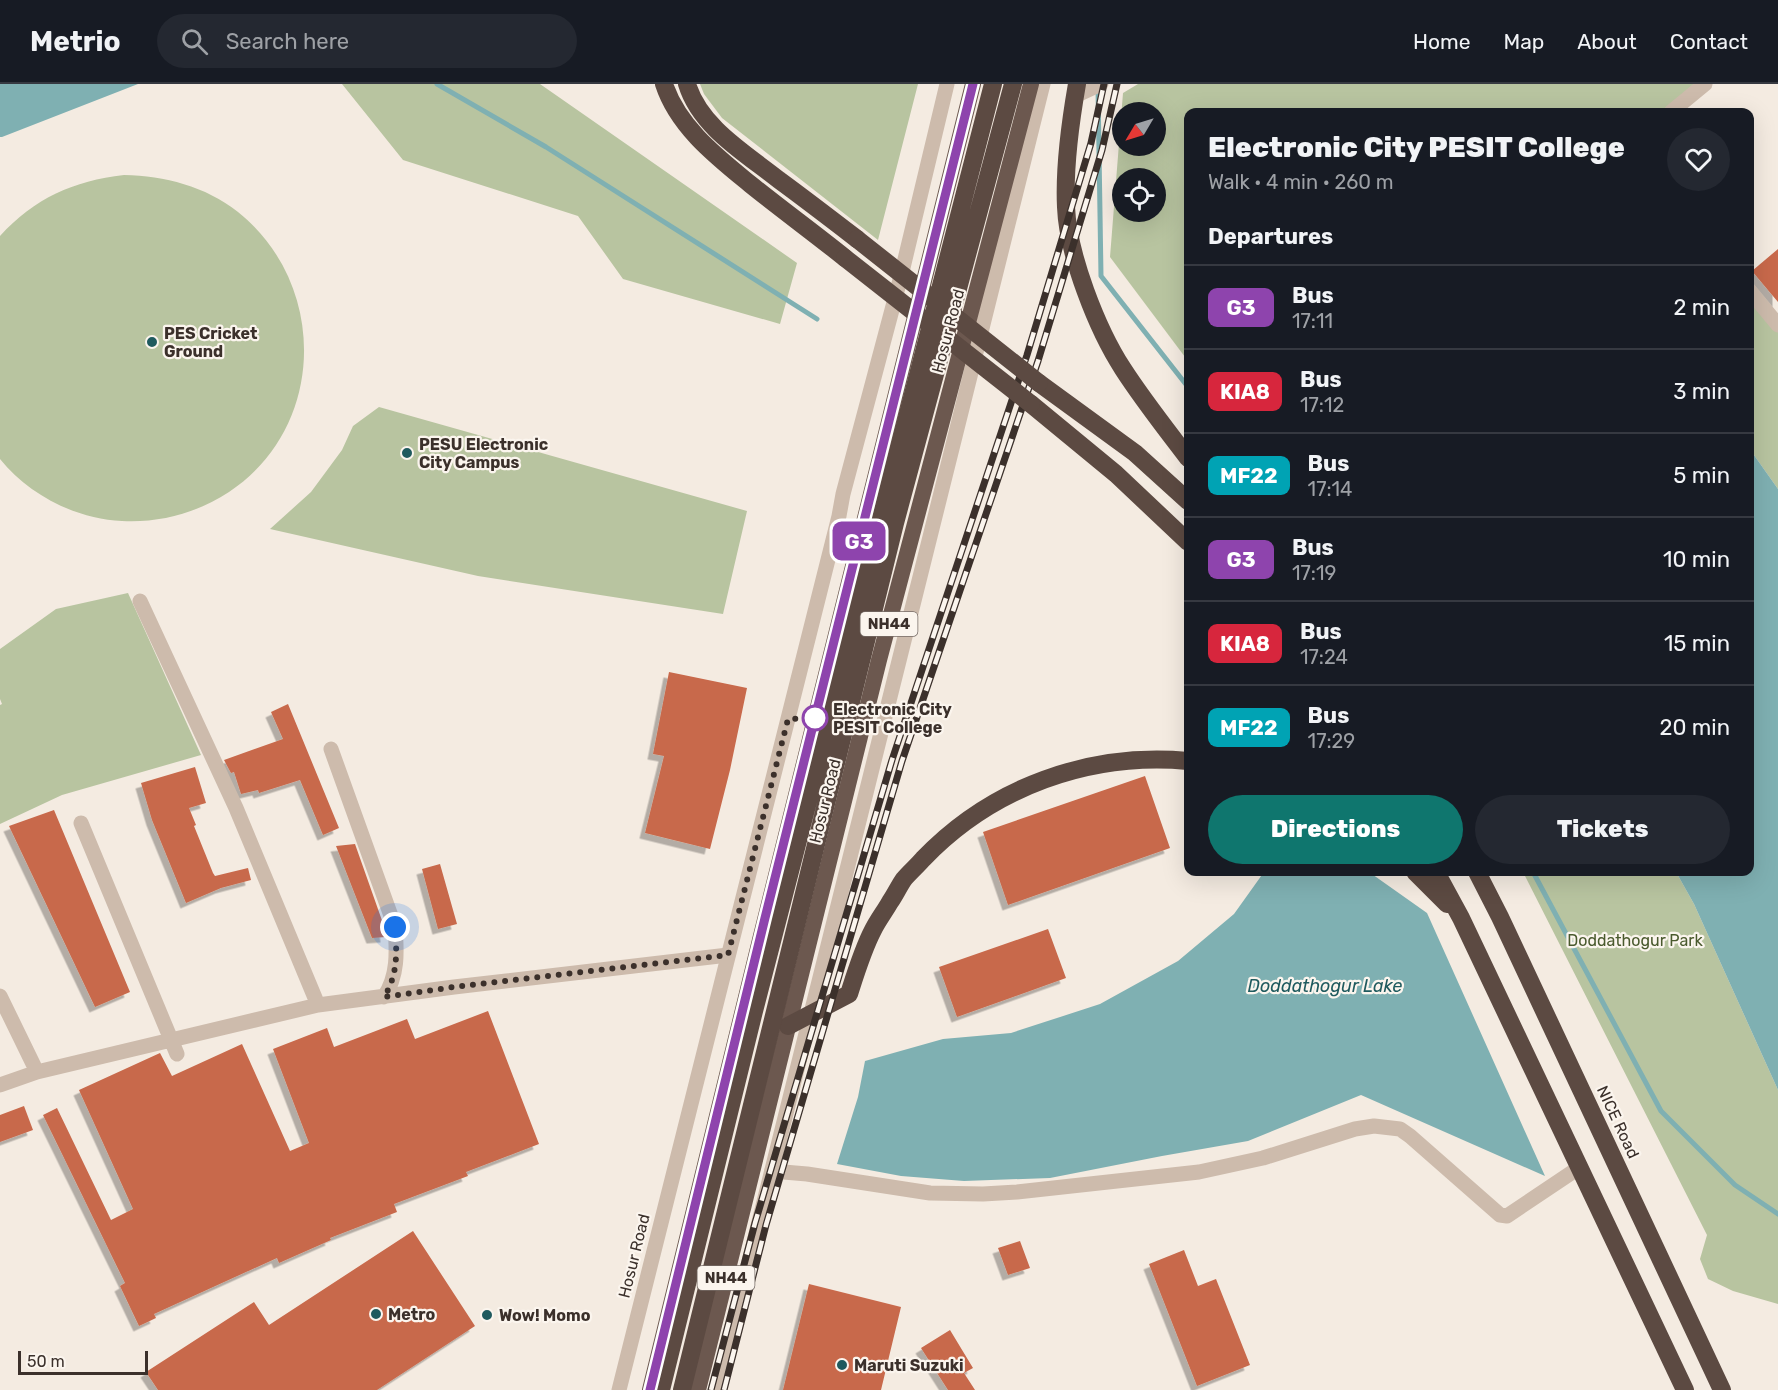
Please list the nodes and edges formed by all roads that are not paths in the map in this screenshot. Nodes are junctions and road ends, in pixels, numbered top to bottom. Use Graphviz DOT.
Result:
graph roads {
  1 [pos="664,84"];
  2 [pos="687,84"];
  3 [pos="947,84"];
  4 [pos="974,84"];
  5 [pos="993,84"];
  6 [pos="1013,84"];
  7 [pos="1031,84"];
  8 [pos="1043,84"];
  9 [pos="1101,84"];
  10 [pos="1705,84"];
  11 [pos="1076,90"];
  12 [pos="1676,108"];
  13 [pos="1754,296"];
  14 [pos="1778,325"];
  15 [pos="1184,452"];
  16 [pos="1184,497"];
  17 [pos="1184,538"];
  18 [pos="140,601"];
  19 [pos="331,749"];
  20 [pos="1184,761"];
  21 [pos="81,823"];
  22 [pos="1419,876"];
  23 [pos="1438,876"];
  24 [pos="1479,876"];
  25 [pos="1461,918"];
  26 [pos="728,955"];
  27 [pos="0,996"];
  28 [pos="384,997"];
  29 [pos="318,1005"];
  30 [pos="812,1014"];
  31 [pos="788,1026"];
  32 [pos="174,1047"];
  33 [pos="37,1072"];
  34 [pos="0,1085"];
  35 [pos="1580,1167"];
  36 [pos="772,1171"];
  37 [pos="619,1390"];
  38 [pos="650,1390"];
  39 [pos="661,1390"];
  40 [pos="682,1390"];
  41 [pos="698,1390"];
  42 [pos="717,1390"];
  43 [pos="1685,1390"];
  44 [pos="1722,1390"];
  1 -- 17 [label="highway, bridge"];
  2 -- 16 [label="highway, bridge"];
  3 -- 26 [label="street, Hosur Road"];
  4 -- 38 [label="highway, Hosur Road / NH44"];
  5 -- 39 [label="highway, bridge"];
  6 -- 40 [label="highway, bridge"];
  7 -- 31 [label="highway, Hosur Road / NH44"];
  8 -- 30 [label="street, Hosur Road"];
  9 -- 11 [label="street"];
  10 -- 12 [label="street"];
  11 -- 15 [label="highway"];
  13 -- 14 [label="street"];
  18 -- 29 [label="street"];
  19 -- 28 [label="street"];
  20 -- 30 [label="highway"];
  21 -- 32 [label="street"];
  22 -- 25 [label="highway"];
  23 -- 25 [label="highway"];
  24 -- 44 [label="highway, NICE Road"];
  25 -- 35 [label="highway"];
  26 -- 28 [label="street"];
  26 -- 37 [label="street, Hosur Road"];
  27 -- 33 [label="street"];
  28 -- 29 [label="street"];
  29 -- 32 [label="street"];
  30 -- 31 [label="highway"];
  30 -- 36 [label="street, Hosur Road"];
  31 -- 41 [label="highway, Hosur Road / NH44"];
  32 -- 33 [label="street"];
  33 -- 34 [label="street"];
  35 -- 36 [label="street"];
  35 -- 43 [label="highway"];
  36 -- 42 [label="street, Hosur Road"];
}
